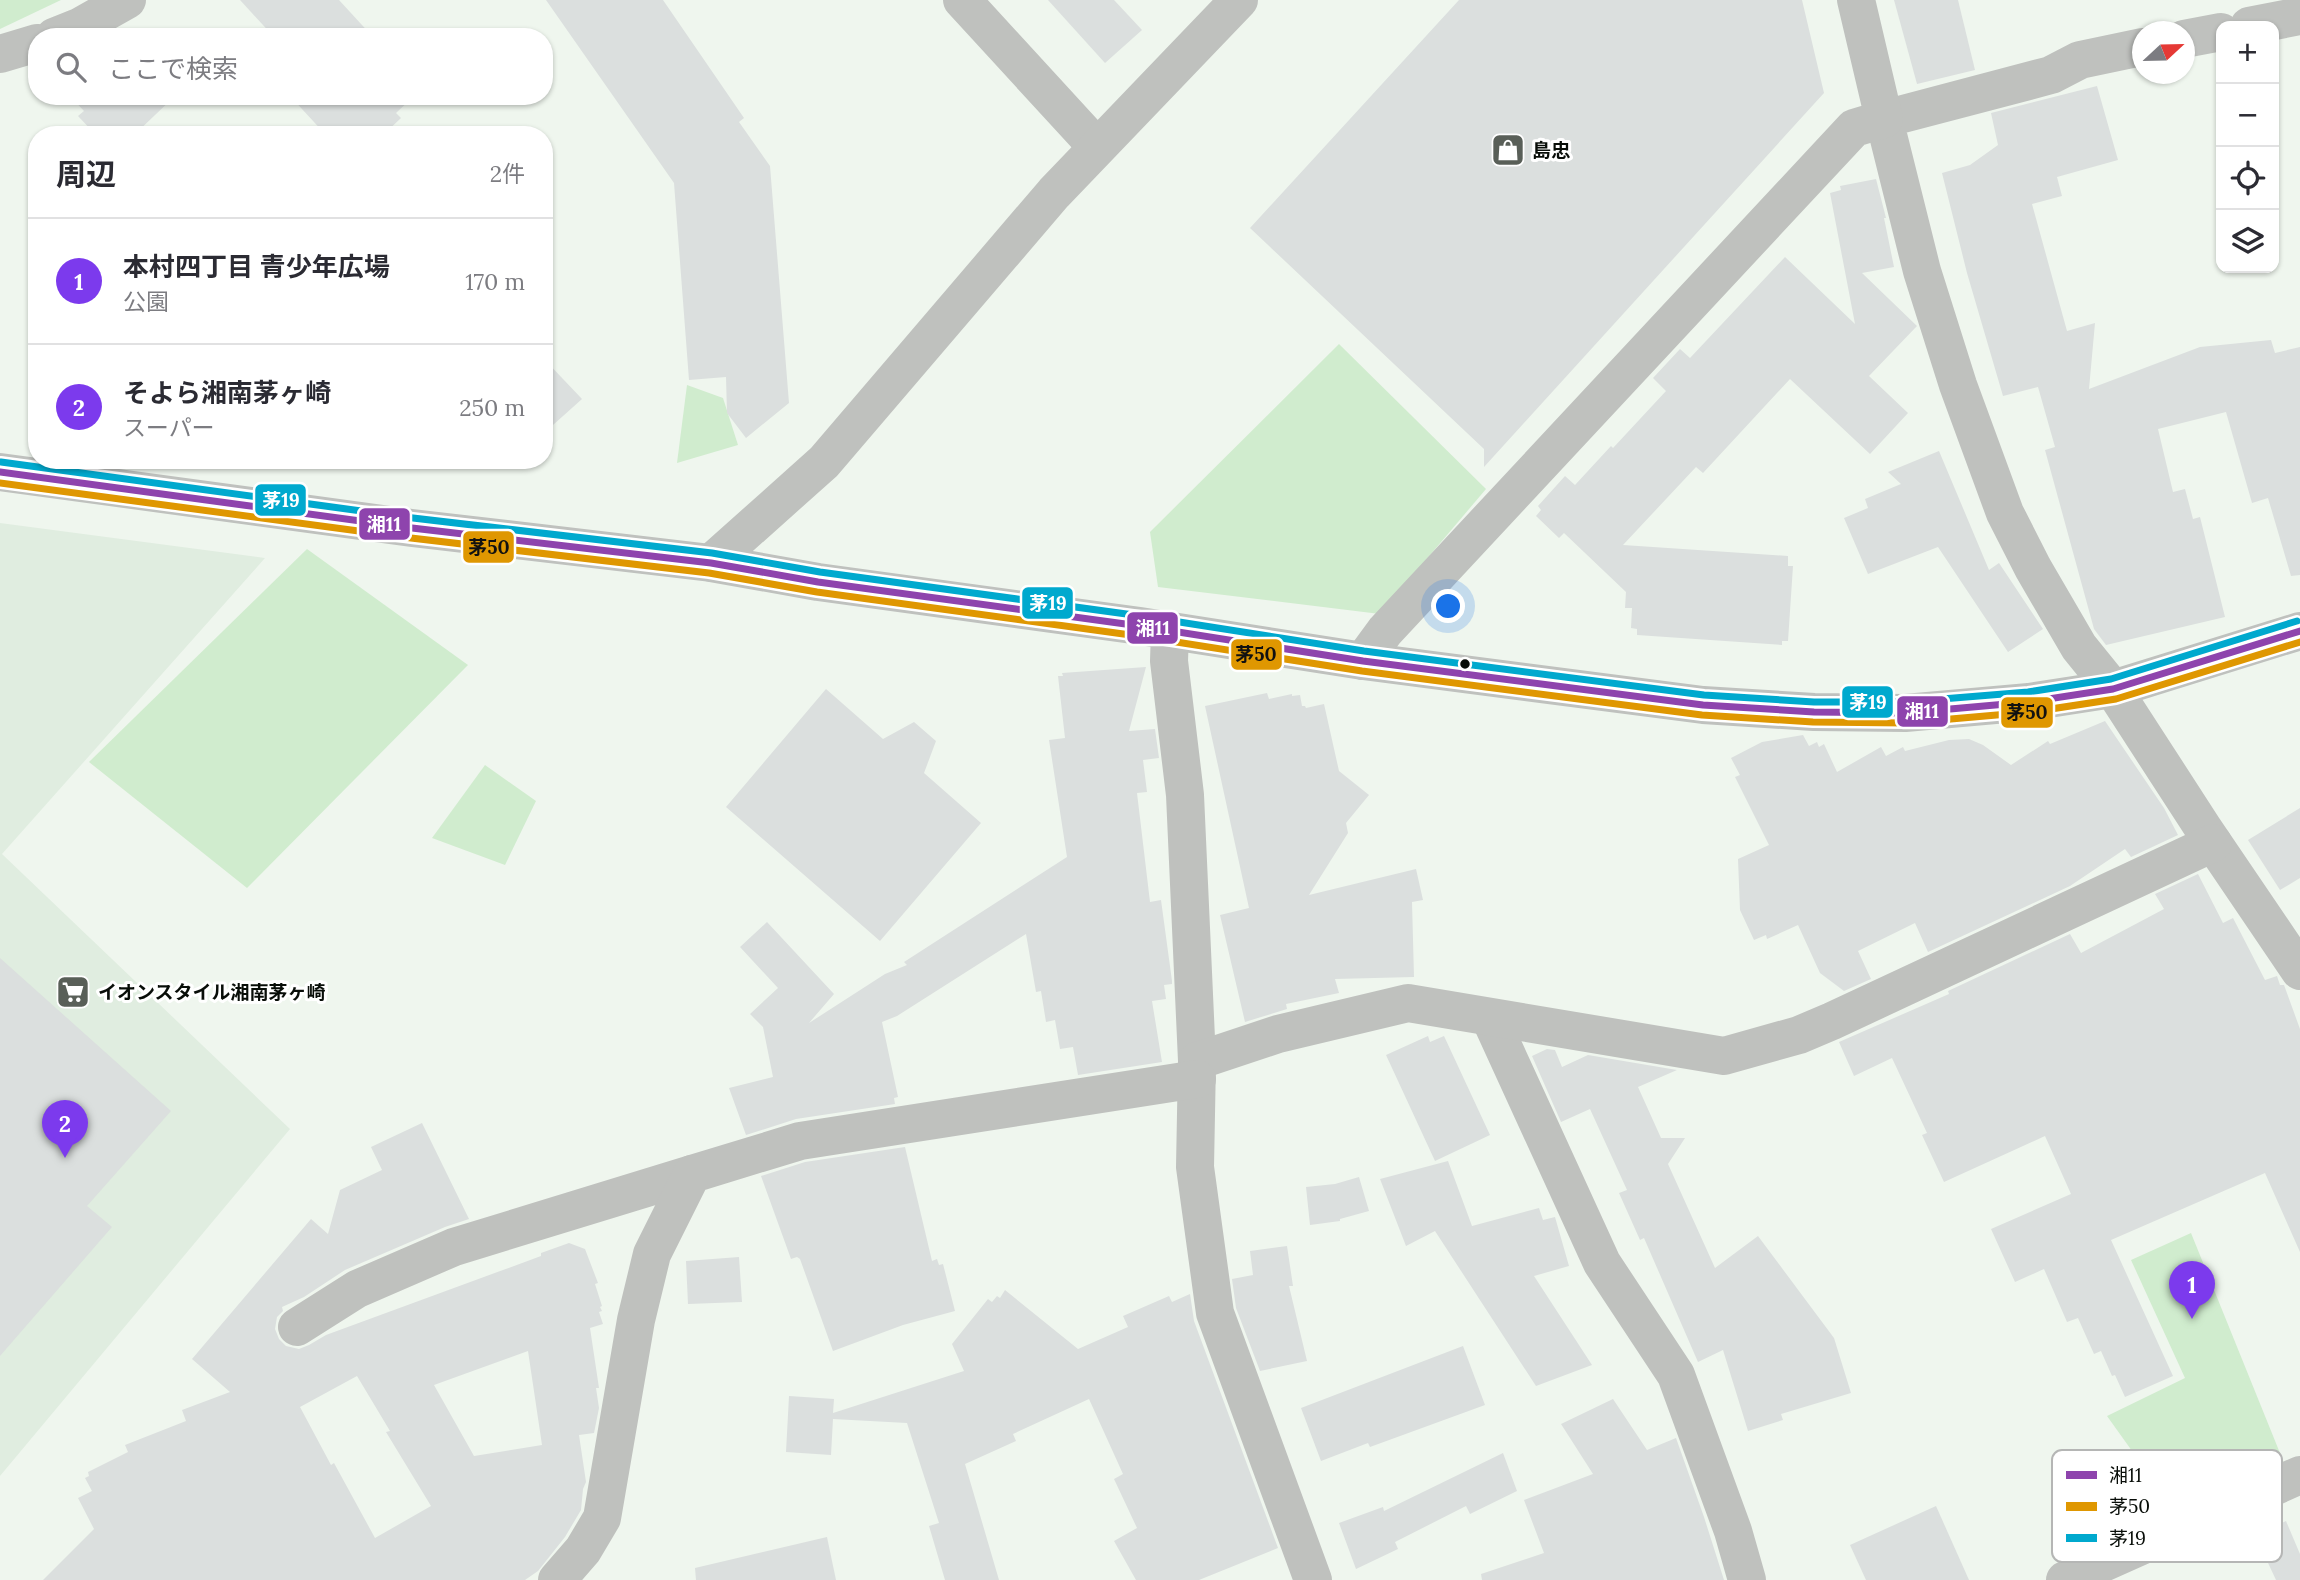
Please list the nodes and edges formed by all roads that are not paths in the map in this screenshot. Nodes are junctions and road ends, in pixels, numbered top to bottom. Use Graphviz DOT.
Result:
graph roads {
  1 [pos="127,0"];
  2 [pos="962,0"];
  3 [pos="1239,0"];
  4 [pos="1856,0"];
  5 [pos="2300,16"];
  6 [pos="2274,21"];
  7 [pos="76,28"];
  8 [pos="2216,33"];
  9 [pos="2195,37"];
  10 [pos="28,46"];
  11 [pos="2132,49"];
  12 [pos="0,54"];
  13 [pos="1884,119"];
  14 [pos="1096,146"];
  15 [pos="0,472"];
  16 [pos="711,563"];
  17 [pos="1170,631"];
  18 [pos="2300,631"];
  19 [pos="1363,661"];
  20 [pos="2113,689"];
  21 [pos="2213,843"];
  22 [pos="2300,971"];
  23 [pos="1490,1018"];
  24 [pos="1197,1070"];
  25 [pos="692,1174"];
  26 [pos="297,1326"];
  27 [pos="2300,1475"];
  28 [pos="2282,1483"];
  29 [pos="2105,1562"];
  30 [pos="557,1580"];
  31 [pos="1313,1580"];
  32 [pos="1747,1580"];
  33 [pos="2065,1580"];
  1 -- 7 [label="street"];
  2 -- 14 [label="street"];
  3 -- 14 [label="street"];
  4 -- 13 [label="street"];
  5 -- 6 [label="street"];
  8 -- 9 [label="street"];
  10 -- 12 [label="street"];
  11 -- 13 [label="street"];
  13 -- 19 [label="street"];
  13 -- 20 [label="street"];
  14 -- 16 [label="street"];
  15 -- 16 [label="street"];
  16 -- 17 [label="street"];
  17 -- 19 [label="street"];
  17 -- 24 [label="street"];
  18 -- 20 [label="street"];
  19 -- 20 [label="street"];
  20 -- 21 [label="street"];
  21 -- 22 [label="street"];
  21 -- 23 [label="street"];
  23 -- 24 [label="street"];
  23 -- 32 [label="street"];
  24 -- 25 [label="street"];
  24 -- 31 [label="street"];
  25 -- 26 [label="street"];
  25 -- 30 [label="street"];
  27 -- 28 [label="street"];
  29 -- 33 [label="street"];
}
